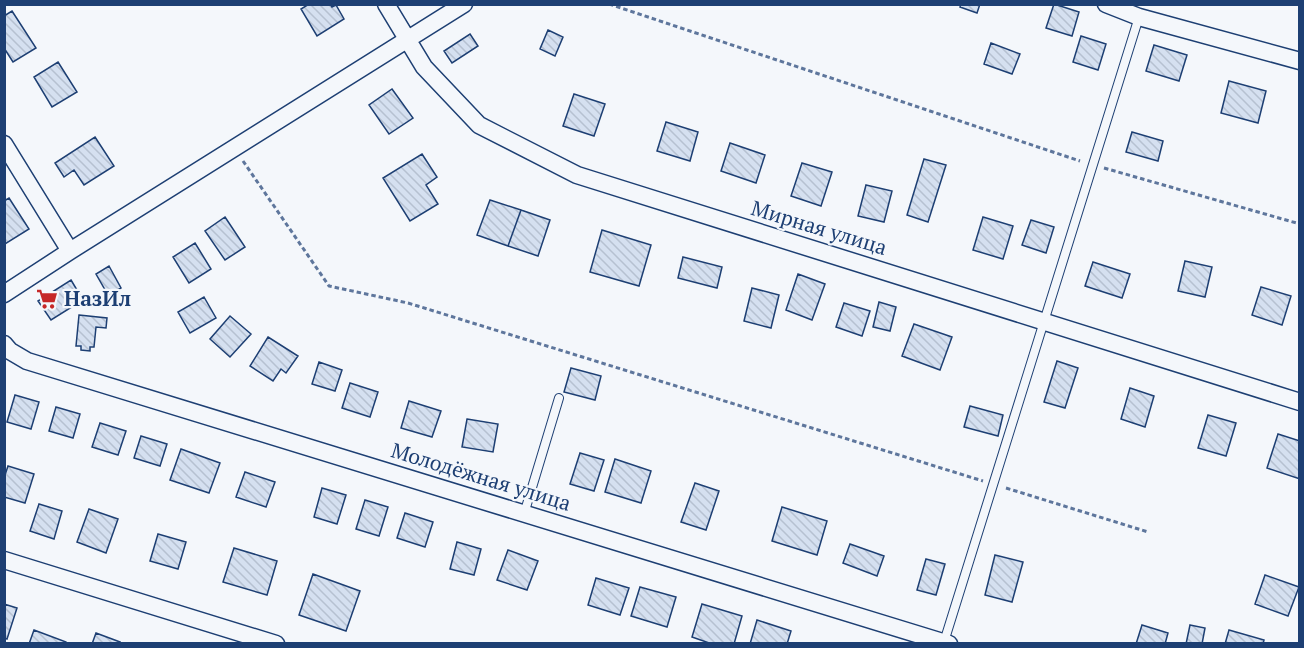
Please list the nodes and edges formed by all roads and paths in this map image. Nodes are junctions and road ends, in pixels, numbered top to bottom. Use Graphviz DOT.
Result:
graph roads {
  1 [pos="386,4"];
  2 [pos="464,4"];
  3 [pos="609,4"];
  4 [pos="1106,4"];
  5 [pos="1139,17"];
  6 [pos="408,41"];
  7 [pos="1299,61"];
  8 [pos="4,144"];
  9 [pos="235,148"];
  10 [pos="1093,165"];
  11 [pos="1299,224"];
  12 [pos="70,251"];
  13 [pos="4,294"];
  14 [pos="1043,322"];
  15 [pos="4,344"];
  16 [pos="558,398"];
  17 [pos="1299,402"];
  18 [pos="994,484"];
  19 [pos="524,513"];
  20 [pos="1148,532"];
  21 [pos="4,560"];
  22 [pos="942,642"];
  23 [pos="276,644"];
  1 -- 6 [label="street, Мирная улица"];
  2 -- 6 [label="street"];
  3 -- 10 [label="path"];
  4 -- 5 [label="street"];
  5 -- 7 [label="street"];
  5 -- 10 [label="lane"];
  6 -- 9 [label="street"];
  6 -- 14 [label="street, Мирная улица"];
  8 -- 12 [label="street"];
  9 -- 12 [label="street"];
  9 -- 18 [label="path"];
  10 -- 11 [label="path"];
  10 -- 14 [label="lane"];
  12 -- 13 [label="street"];
  14 -- 17 [label="street, Мирная улица"];
  14 -- 18 [label="lane"];
  15 -- 19 [label="street, Молодёжная улица"];
  16 -- 19 [label="lane"];
  18 -- 20 [label="path"];
  18 -- 22 [label="lane"];
  19 -- 22 [label="street, Молодёжная улица"];
  21 -- 23 [label="street"];
}
